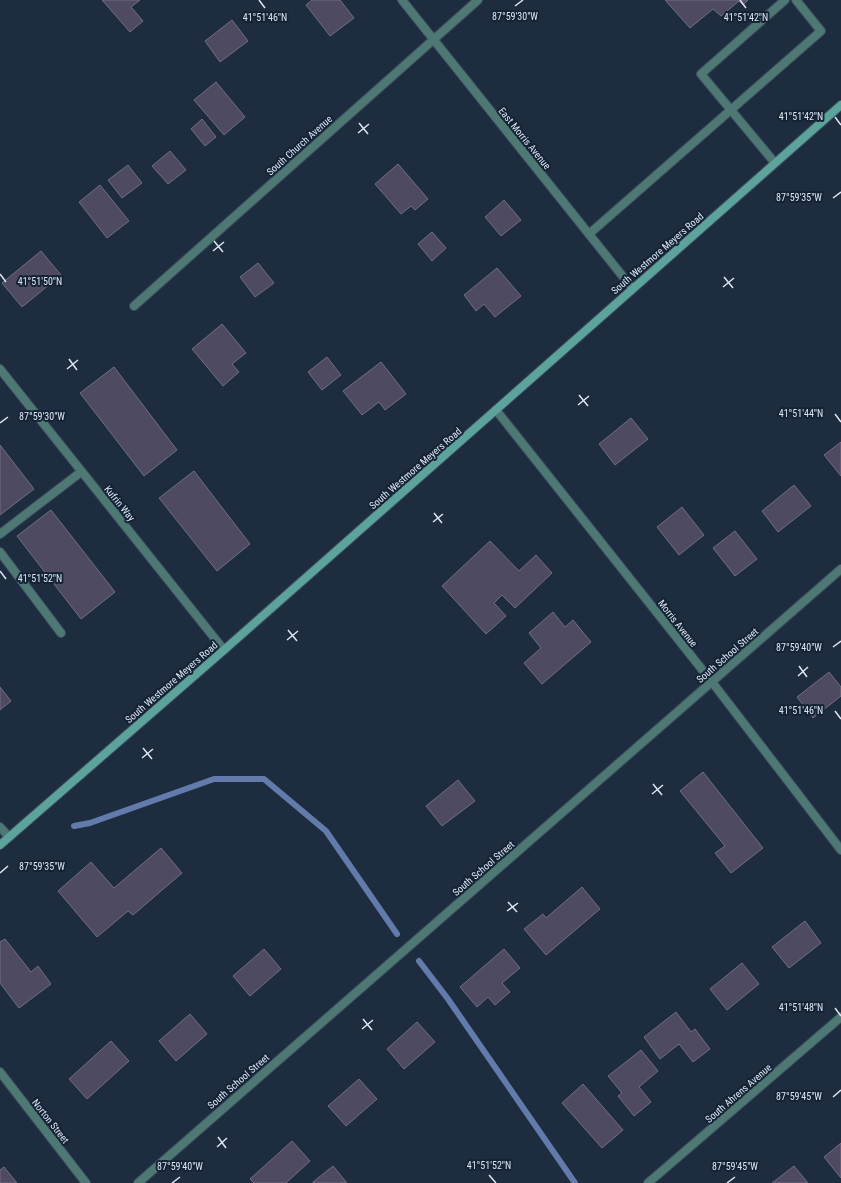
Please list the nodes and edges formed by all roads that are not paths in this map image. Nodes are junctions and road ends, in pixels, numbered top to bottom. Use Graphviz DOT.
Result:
graph roads {
  1 [pos="402,0"];
  2 [pos="478,0"];
  3 [pos="785,0"];
  4 [pos="796,0"];
  5 [pos="433,39"];
  6 [pos="841,105"];
  7 [pos="731,110"];
  8 [pos="775,163"];
  9 [pos="589,234"];
  10 [pos="632,288"];
  11 [pos="134,306"];
  12 [pos="0,369"];
  13 [pos="496,410"];
  14 [pos="82,472"];
  15 [pos="0,534"];
  16 [pos="0,552"];
  17 [pos="841,569"];
  18 [pos="61,633"];
  19 [pos="224,650"];
  20 [pos="712,682"];
  21 [pos="0,827"];
  22 [pos="9,837"];
  23 [pos="0,845"];
  24 [pos="841,850"];
  25 [pos="841,1017"];
  26 [pos="0,1072"];
  27 [pos="86,1183"];
  28 [pos="138,1183"];
  29 [pos="648,1183"];
  1 -- 5 [label="street, East Morris Avenue"];
  2 -- 5 [label="street, South Church Avenue"];
  3 -- 7 [label="street"];
  4 -- 7 [label="street"];
  5 -- 9 [label="street, East Morris Avenue"];
  5 -- 11 [label="street, South Church Avenue"];
  6 -- 8 [label="street, South Westmore Meyers Road"];
  7 -- 8 [label="street"];
  7 -- 9 [label="street"];
  8 -- 10 [label="street, South Westmore Meyers Road"];
  9 -- 10 [label="street, East Morris Avenue"];
  10 -- 13 [label="street, South Westmore Meyers Road"];
  12 -- 14 [label="street, Kufrin Way"];
  13 -- 19 [label="street, South Westmore Meyers Road"];
  13 -- 20 [label="street, Morris Avenue"];
  14 -- 15 [label="street"];
  14 -- 19 [label="street, Kufrin Way"];
  16 -- 18 [label="street"];
  17 -- 20 [label="street, South School Street"];
  19 -- 22 [label="street, South Westmore Meyers Road"];
  20 -- 24 [label="street, Morris Avenue"];
  20 -- 28 [label="street, South School Street"];
  21 -- 22 [label="street"];
  22 -- 23 [label="street, South Westmore Meyers Road"];
  25 -- 29 [label="street, South Ahrens Avenue"];
  26 -- 27 [label="street, Norton Street"];
}
